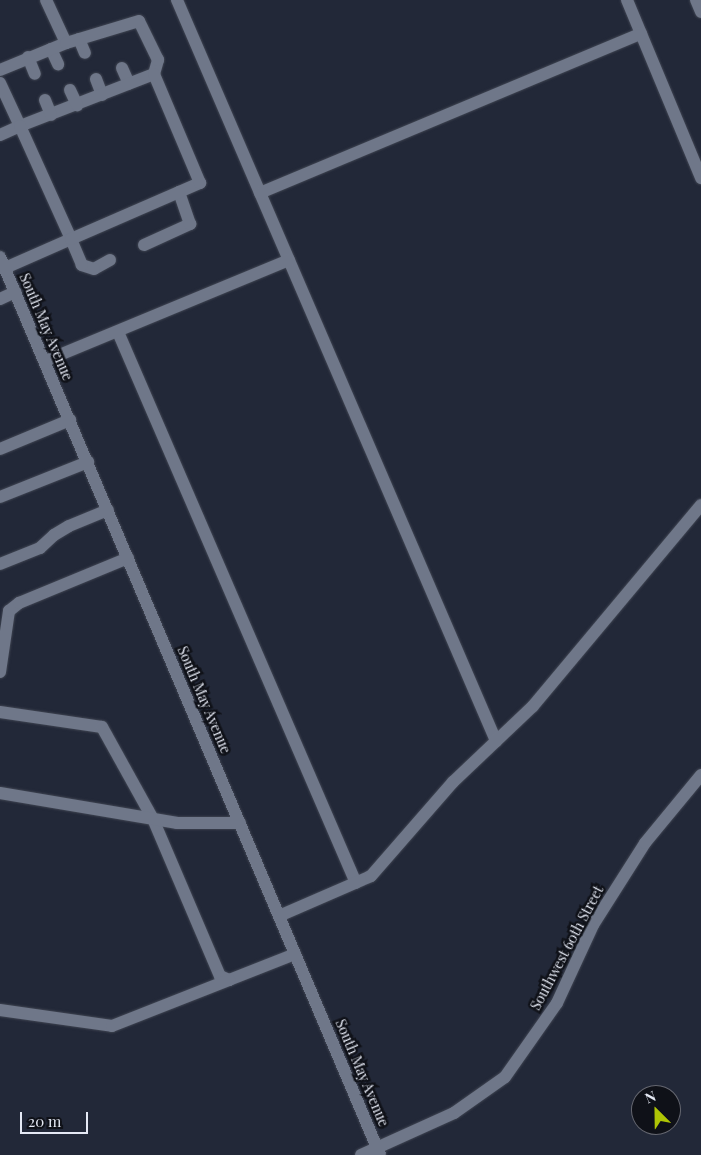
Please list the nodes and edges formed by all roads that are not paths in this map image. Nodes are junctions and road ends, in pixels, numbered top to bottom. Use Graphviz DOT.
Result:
graph roads {
  1 [pos="46,0"];
  2 [pos="179,0"];
  3 [pos="627,0"];
  4 [pos="696,0"];
  5 [pos="701,12"];
  6 [pos="641,34"];
  7 [pos="79,39"];
  8 [pos="66,43"];
  9 [pos="51,49"];
  10 [pos="85,53"];
  11 [pos="28,58"];
  12 [pos="58,64"];
  13 [pos="122,68"];
  14 [pos="0,70"];
  15 [pos="34,74"];
  16 [pos="154,74"];
  17 [pos="96,79"];
  18 [pos="0,84"];
  19 [pos="129,84"];
  20 [pos="70,90"];
  21 [pos="102,95"];
  22 [pos="45,100"];
  23 [pos="77,105"];
  24 [pos="51,115"];
  25 [pos="20,126"];
  26 [pos="0,135"];
  27 [pos="701,178"];
  28 [pos="179,192"];
  29 [pos="260,193"];
  30 [pos="71,239"];
  31 [pos="144,245"];
  32 [pos="110,260"];
  33 [pos="289,260"];
  34 [pos="2,263"];
  35 [pos="15,292"];
  36 [pos="0,299"];
  37 [pos="118,332"];
  38 [pos="45,361"];
  39 [pos="70,420"];
  40 [pos="0,449"];
  41 [pos="88,462"];
  42 [pos="0,497"];
  43 [pos="701,506"];
  44 [pos="108,510"];
  45 [pos="128,558"];
  46 [pos="0,564"];
  47 [pos="5,610"];
  48 [pos="0,672"];
  49 [pos="0,712"];
  50 [pos="496,741"];
  51 [pos="701,775"];
  52 [pos="0,793"];
  53 [pos="153,819"];
  54 [pos="240,822"];
  55 [pos="356,883"];
  56 [pos="279,916"];
  57 [pos="295,954"];
  58 [pos="229,980"];
  59 [pos="0,1010"];
  60 [pos="379,1152"];
  61 [pos="362,1155"];
  1 -- 8 [label="street"];
  2 -- 29 [label="street"];
  3 -- 6 [label="street"];
  4 -- 5 [label="street"];
  6 -- 27 [label="street"];
  6 -- 29 [label="street"];
  7 -- 8 [label="street"];
  7 -- 10 [label="street"];
  7 -- 16 [label="street"];
  8 -- 9 [label="street"];
  9 -- 11 [label="street"];
  9 -- 12 [label="street"];
  11 -- 14 [label="street"];
  11 -- 15 [label="street"];
  13 -- 19 [label="street"];
  16 -- 19 [label="street"];
  16 -- 28 [label="street"];
  17 -- 21 [label="street"];
  18 -- 25 [label="street"];
  19 -- 21 [label="street"];
  20 -- 23 [label="street"];
  21 -- 23 [label="street"];
  22 -- 24 [label="street"];
  23 -- 24 [label="street"];
  24 -- 25 [label="street"];
  25 -- 26 [label="street"];
  25 -- 30 [label="street"];
  28 -- 30 [label="street"];
  28 -- 31 [label="street"];
  29 -- 33 [label="street"];
  30 -- 32 [label="street"];
  30 -- 34 [label="street"];
  33 -- 37 [label="street"];
  33 -- 50 [label="street"];
  34 -- 35 [label="street, South May Avenue"];
  35 -- 36 [label="street"];
  35 -- 38 [label="street, South May Avenue"];
  37 -- 38 [label="street"];
  37 -- 55 [label="street"];
  38 -- 39 [label="street, South May Avenue"];
  39 -- 40 [label="street"];
  39 -- 41 [label="street, South May Avenue"];
  41 -- 42 [label="street"];
  41 -- 44 [label="street, South May Avenue"];
  43 -- 50 [label="street"];
  44 -- 45 [label="street, South May Avenue"];
  44 -- 46 [label="street"];
  45 -- 47 [label="street"];
  45 -- 54 [label="street, South May Avenue"];
  47 -- 48 [label="street"];
  49 -- 53 [label="street"];
  50 -- 55 [label="street"];
  51 -- 60 [label="street, Southwest 60th Street"];
  52 -- 53 [label="street"];
  53 -- 54 [label="street"];
  53 -- 58 [label="street"];
  54 -- 56 [label="street, South May Avenue"];
  55 -- 56 [label="street"];
  56 -- 57 [label="street, South May Avenue"];
  57 -- 58 [label="street"];
  57 -- 60 [label="street, South May Avenue"];
  58 -- 59 [label="street"];
  60 -- 61 [label="street, Southwest 60th Street"];
}
